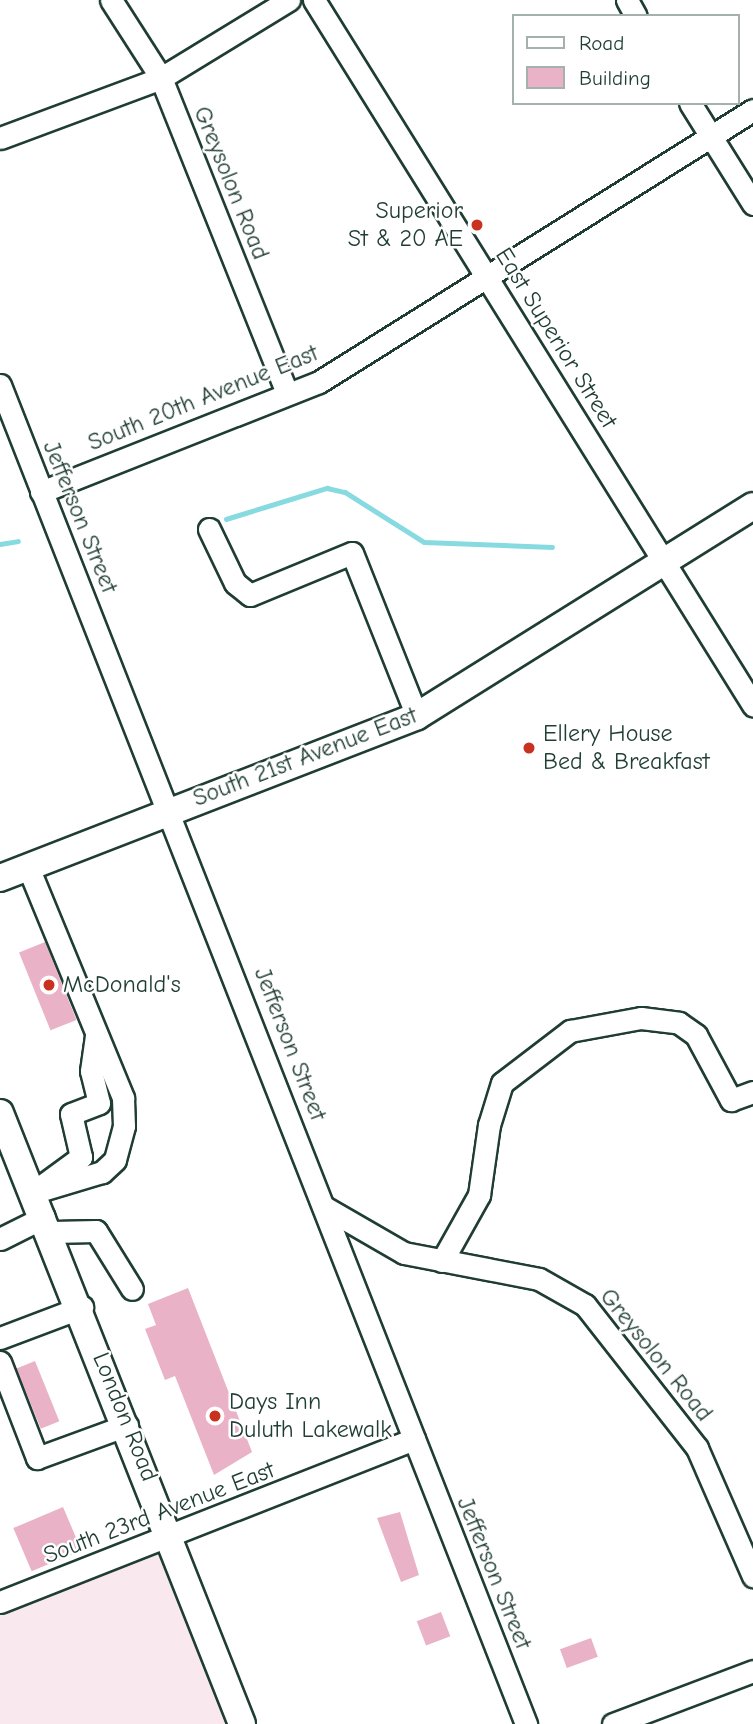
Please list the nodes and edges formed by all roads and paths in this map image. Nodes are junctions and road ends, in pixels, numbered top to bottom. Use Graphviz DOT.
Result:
graph roads {
  1 [pos="111,0"];
  2 [pos="289,0"];
  3 [pos="314,0"];
  4 [pos="161,78"];
  5 [pos="691,105"];
  6 [pos="753,110"];
  7 [pos="710,137"];
  8 [pos="0,138"];
  9 [pos="753,204"];
  10 [pos="489,281"];
  11 [pos="0,385"];
  12 [pos="287,393"];
  13 [pos="41,492"];
  14 [pos="753,506"];
  15 [pos="209,529"];
  16 [pos="666,559"];
  17 [pos="753,705"];
  18 [pos="417,716"];
  19 [pos="171,808"];
  20 [pos="28,867"];
  21 [pos="0,878"];
  22 [pos="96,1034"];
  23 [pos="753,1092"];
  24 [pos="0,1113"];
  25 [pos="32,1193"];
  26 [pos="326,1208"];
  27 [pos="48,1225"];
  28 [pos="0,1239"];
  29 [pos="442,1262"];
  30 [pos="132,1289"];
  31 [pos="82,1307"];
  32 [pos="0,1338"];
  33 [pos="0,1362"];
  34 [pos="127,1424"];
  35 [pos="414,1439"];
  36 [pos="172,1537"];
  37 [pos="753,1576"];
  38 [pos="0,1602"];
  39 [pos="753,1671"];
  40 [pos="665,1715"];
  41 [pos="242,1724"];
  42 [pos="526,1724"];
  43 [pos="613,1724"];
  1 -- 4 [label="street, Greysolon Road"];
  2 -- 4 [label="street"];
  3 -- 10 [label="street, East Superior Street"];
  4 -- 8 [label="street"];
  4 -- 12 [label="street, Greysolon Road"];
  5 -- 7 [label="street"];
  6 -- 7 [label="street, South 20th Avenue East"];
  7 -- 9 [label="street"];
  7 -- 10 [label="street, South 20th Avenue East"];
  10 -- 12 [label="street, South 20th Avenue East"];
  10 -- 16 [label="street, East Superior Street"];
  11 -- 13 [label="street, Jefferson Street"];
  12 -- 13 [label="street, South 20th Avenue East"];
  13 -- 19 [label="street, Jefferson Street"];
  14 -- 16 [label="main road, South 21st Avenue East"];
  15 -- 18 [label="street"];
  16 -- 17 [label="street, East Superior Street"];
  16 -- 18 [label="main road, South 21st Avenue East"];
  18 -- 19 [label="main road, South 21st Avenue East"];
  19 -- 20 [label="main road, South 21st Avenue East"];
  19 -- 26 [label="street, Jefferson Street"];
  20 -- 21 [label="main road, South 21st Avenue East"];
  20 -- 22 [label="street"];
  22 -- 25 [label="street"];
  22 -- 25 [label="street"];
  23 -- 29 [label="street"];
  24 -- 25 [label="main road, London Road"];
  25 -- 27 [label="main road, London Road"];
  26 -- 29 [label="street, Greysolon Road"];
  26 -- 35 [label="street, Jefferson Street"];
  27 -- 28 [label="street"];
  27 -- 30 [label="street"];
  27 -- 31 [label="main road, London Road"];
  29 -- 37 [label="street, Greysolon Road"];
  31 -- 32 [label="street"];
  31 -- 34 [label="main road, London Road"];
  33 -- 34 [label="street"];
  34 -- 36 [label="main road, London Road"];
  35 -- 36 [label="street, South 23rd Avenue East"];
  35 -- 42 [label="street, Jefferson Street"];
  36 -- 38 [label="street, South 23rd Avenue East"];
  36 -- 41 [label="main road, London Road"];
  39 -- 40 [label="street"];
  40 -- 43 [label="street"];
}
